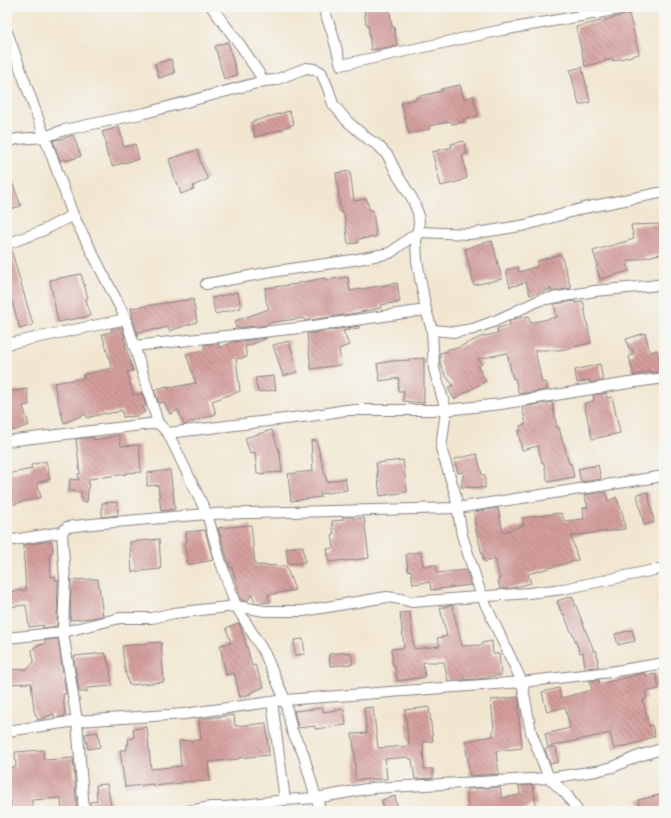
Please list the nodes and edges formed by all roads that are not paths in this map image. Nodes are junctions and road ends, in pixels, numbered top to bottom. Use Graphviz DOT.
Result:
graph roads {
  1 [pos="215,7"];
  2 [pos="323,7"];
  3 [pos="631,7"];
  4 [pos="7,32"];
  5 [pos="264,81"];
  6 [pos="45,137"];
  7 [pos="7,142"];
  8 [pos="664,192"];
  9 [pos="73,215"];
  10 [pos="418,232"];
  11 [pos="7,244"];
  12 [pos="206,284"];
  13 [pos="664,284"];
  14 [pos="426,310"];
  15 [pos="126,319"];
  16 [pos="432,330"];
  17 [pos="7,344"];
  18 [pos="134,346"];
  19 [pos="664,378"];
  20 [pos="446,410"];
  21 [pos="158,422"];
  22 [pos="168,433"];
  23 [pos="7,441"];
  24 [pos="664,476"];
  25 [pos="457,508"];
  26 [pos="207,514"];
  27 [pos="62,532"];
  28 [pos="7,541"];
  29 [pos="664,568"];
  30 [pos="482,596"];
  31 [pos="236,606"];
  32 [pos="63,632"];
  33 [pos="7,638"];
  34 [pos="664,663"];
  35 [pos="522,682"];
  36 [pos="286,700"];
  37 [pos="272,702"];
  38 [pos="77,721"];
  39 [pos="7,731"];
  40 [pos="664,748"];
  41 [pos="549,778"];
  42 [pos="316,798"];
  43 [pos="285,800"];
  44 [pos="84,811"];
  45 [pos="189,811"];
  46 [pos="321,811"];
  47 [pos="577,811"];
  1 -- 5 [label="street"];
  2 -- 3 [label="street"];
  4 -- 6 [label="street"];
  5 -- 6 [label="street"];
  5 -- 10 [label="street"];
  6 -- 7 [label="street"];
  6 -- 9 [label="street"];
  8 -- 10 [label="street"];
  9 -- 11 [label="street"];
  9 -- 15 [label="street"];
  10 -- 12 [label="street"];
  10 -- 14 [label="street"];
  13 -- 16 [label="street"];
  14 -- 16 [label="street"];
  14 -- 18 [label="street"];
  15 -- 17 [label="street"];
  15 -- 18 [label="street"];
  16 -- 20 [label="street"];
  18 -- 21 [label="street"];
  19 -- 20 [label="street"];
  20 -- 22 [label="street"];
  20 -- 25 [label="street"];
  21 -- 22 [label="street"];
  21 -- 23 [label="street"];
  22 -- 26 [label="street"];
  24 -- 25 [label="street"];
  25 -- 26 [label="street"];
  25 -- 30 [label="street"];
  26 -- 27 [label="street"];
  26 -- 31 [label="street"];
  27 -- 28 [label="street"];
  27 -- 32 [label="street"];
  29 -- 30 [label="street"];
  30 -- 31 [label="street"];
  30 -- 35 [label="street"];
  31 -- 32 [label="street"];
  31 -- 36 [label="street"];
  32 -- 33 [label="street"];
  32 -- 38 [label="street"];
  34 -- 35 [label="street"];
  35 -- 36 [label="street"];
  35 -- 41 [label="street"];
  36 -- 37 [label="street"];
  36 -- 42 [label="street"];
  37 -- 38 [label="street"];
  37 -- 43 [label="street"];
  38 -- 39 [label="street"];
  38 -- 44 [label="street"];
  40 -- 41 [label="street"];
  41 -- 42 [label="street"];
  41 -- 47 [label="street"];
  42 -- 43 [label="street"];
  42 -- 46 [label="street"];
  43 -- 45 [label="street"];
}
